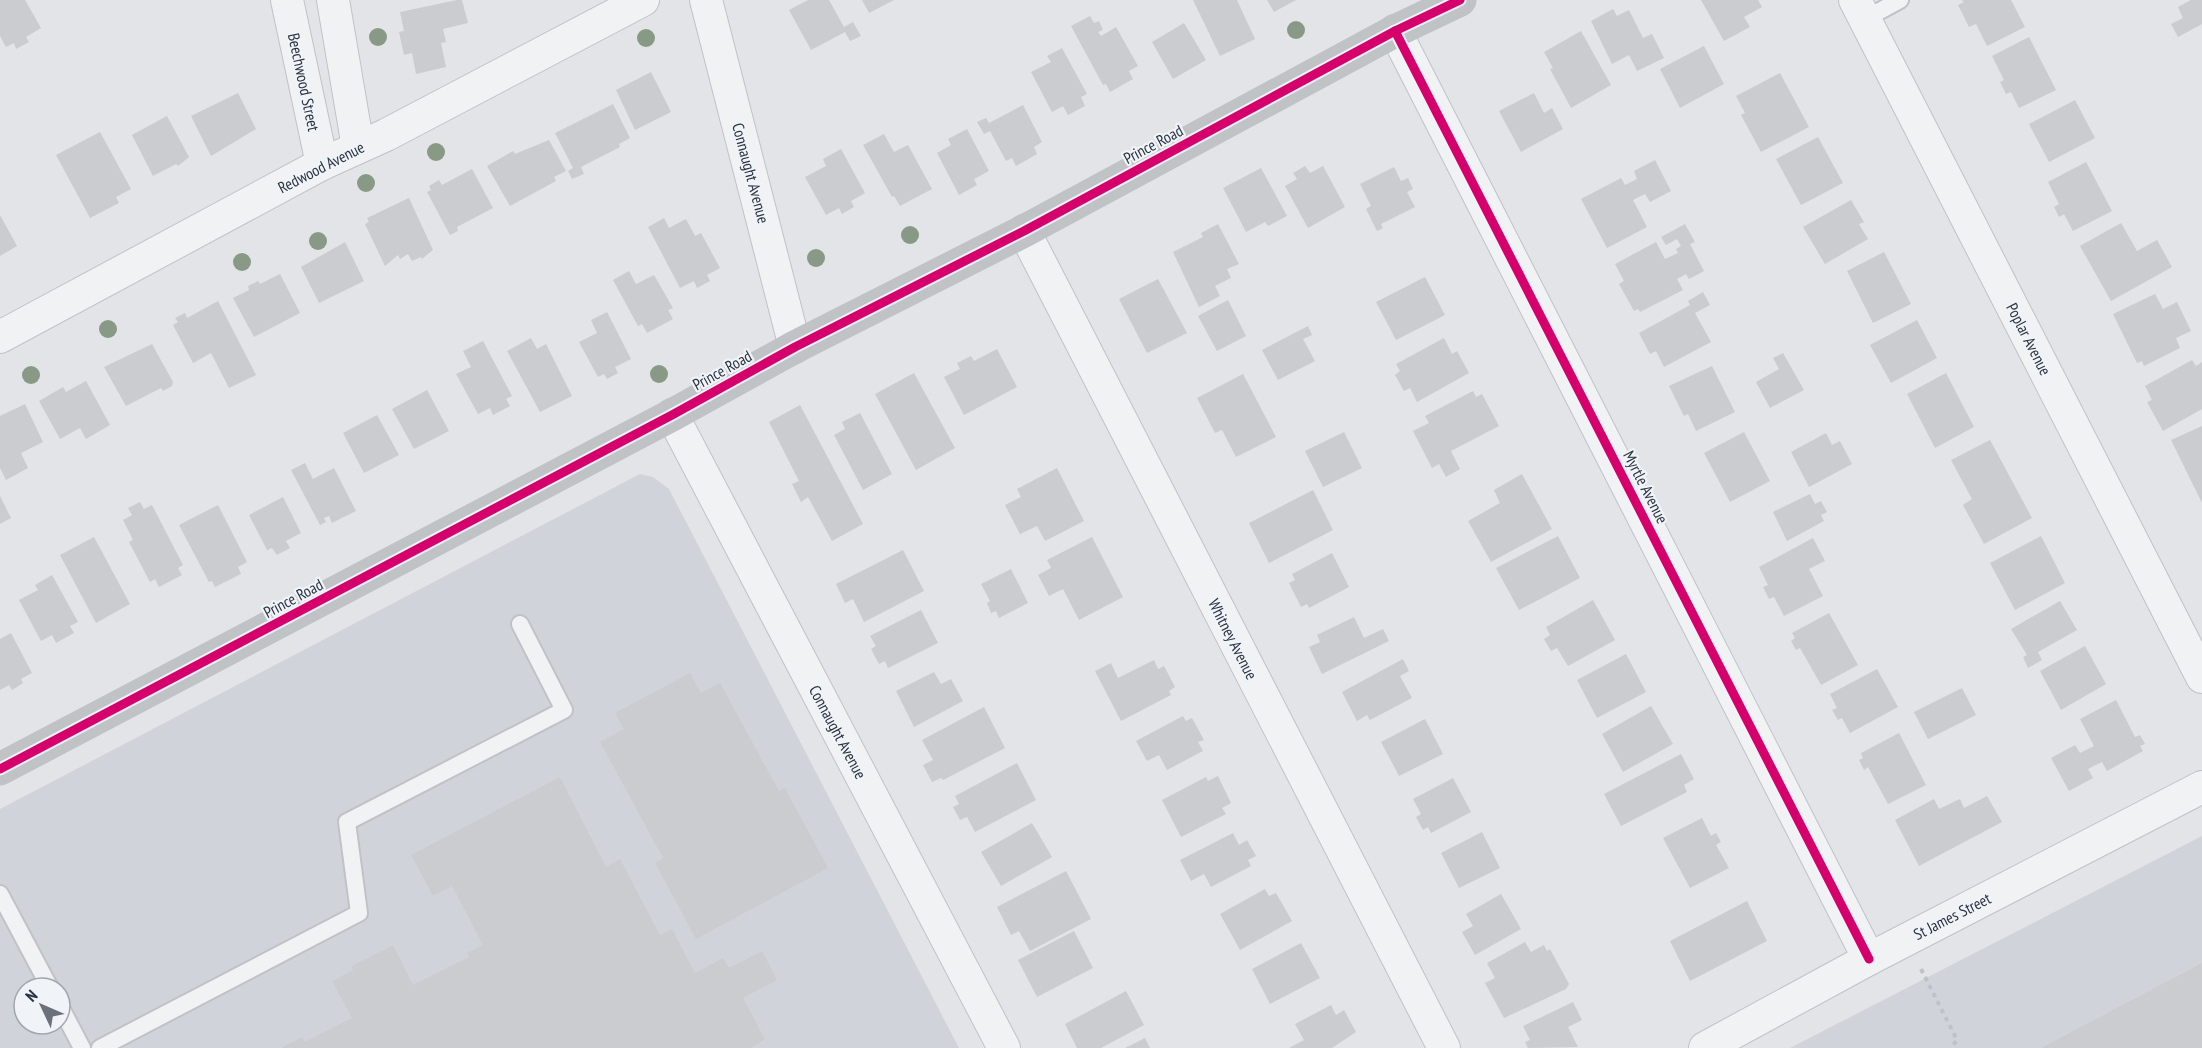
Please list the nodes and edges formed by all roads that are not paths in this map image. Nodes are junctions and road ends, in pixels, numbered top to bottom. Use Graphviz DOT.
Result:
graph roads {
  1 [pos="287,0"];
  2 [pos="333,0"];
  3 [pos="643,0"];
  4 [pos="706,0"];
  5 [pos="1900,0"];
  6 [pos="1441,4"];
  7 [pos="1860,9"];
  8 [pos="1395,31"];
  9 [pos="358,147"];
  10 [pos="322,164"];
  11 [pos="1024,231"];
  12 [pos="0,337"];
  13 [pos="795,347"];
  14 [pos="672,415"];
  15 [pos="520,624"];
  16 [pos="2202,677"];
  17 [pos="0,770"];
  18 [pos="2202,787"];
  19 [pos="0,894"];
  20 [pos="9,910"];
  21 [pos="0,925"];
  22 [pos="1869,959"];
  23 [pos="44,976"];
  24 [pos="72,1029"];
  25 [pos="82,1048"];
  26 [pos="100,1048"];
  27 [pos="1004,1048"];
  28 [pos="1444,1048"];
  29 [pos="1705,1048"];
  1 -- 10 [label="street, Beechwood Street"];
  2 -- 9 [label="street"];
  3 -- 9 [label="street, Redwood Avenue"];
  4 -- 13 [label="street, Connaught Avenue"];
  5 -- 7 [label="lane"];
  6 -- 8 [label="street, Prince Road"];
  7 -- 16 [label="street, Poplar Avenue"];
  8 -- 11 [label="street, Prince Road"];
  8 -- 22 [label="street, Myrtle Avenue"];
  9 -- 10 [label="street, Redwood Avenue"];
  10 -- 12 [label="street, Redwood Avenue"];
  11 -- 13 [label="street, Prince Road"];
  11 -- 28 [label="street, Whitney Avenue"];
  13 -- 14 [label="street, Prince Road"];
  14 -- 17 [label="street, Prince Road"];
  14 -- 27 [label="street, Connaught Avenue"];
  15 -- 26 [label="lane"];
  18 -- 22 [label="street, St James Street"];
  19 -- 20 [label="lane"];
  20 -- 21 [label="lane"];
  20 -- 23 [label="lane"];
  22 -- 29 [label="street, St James Street"];
  24 -- 25 [label="lane"];
}
